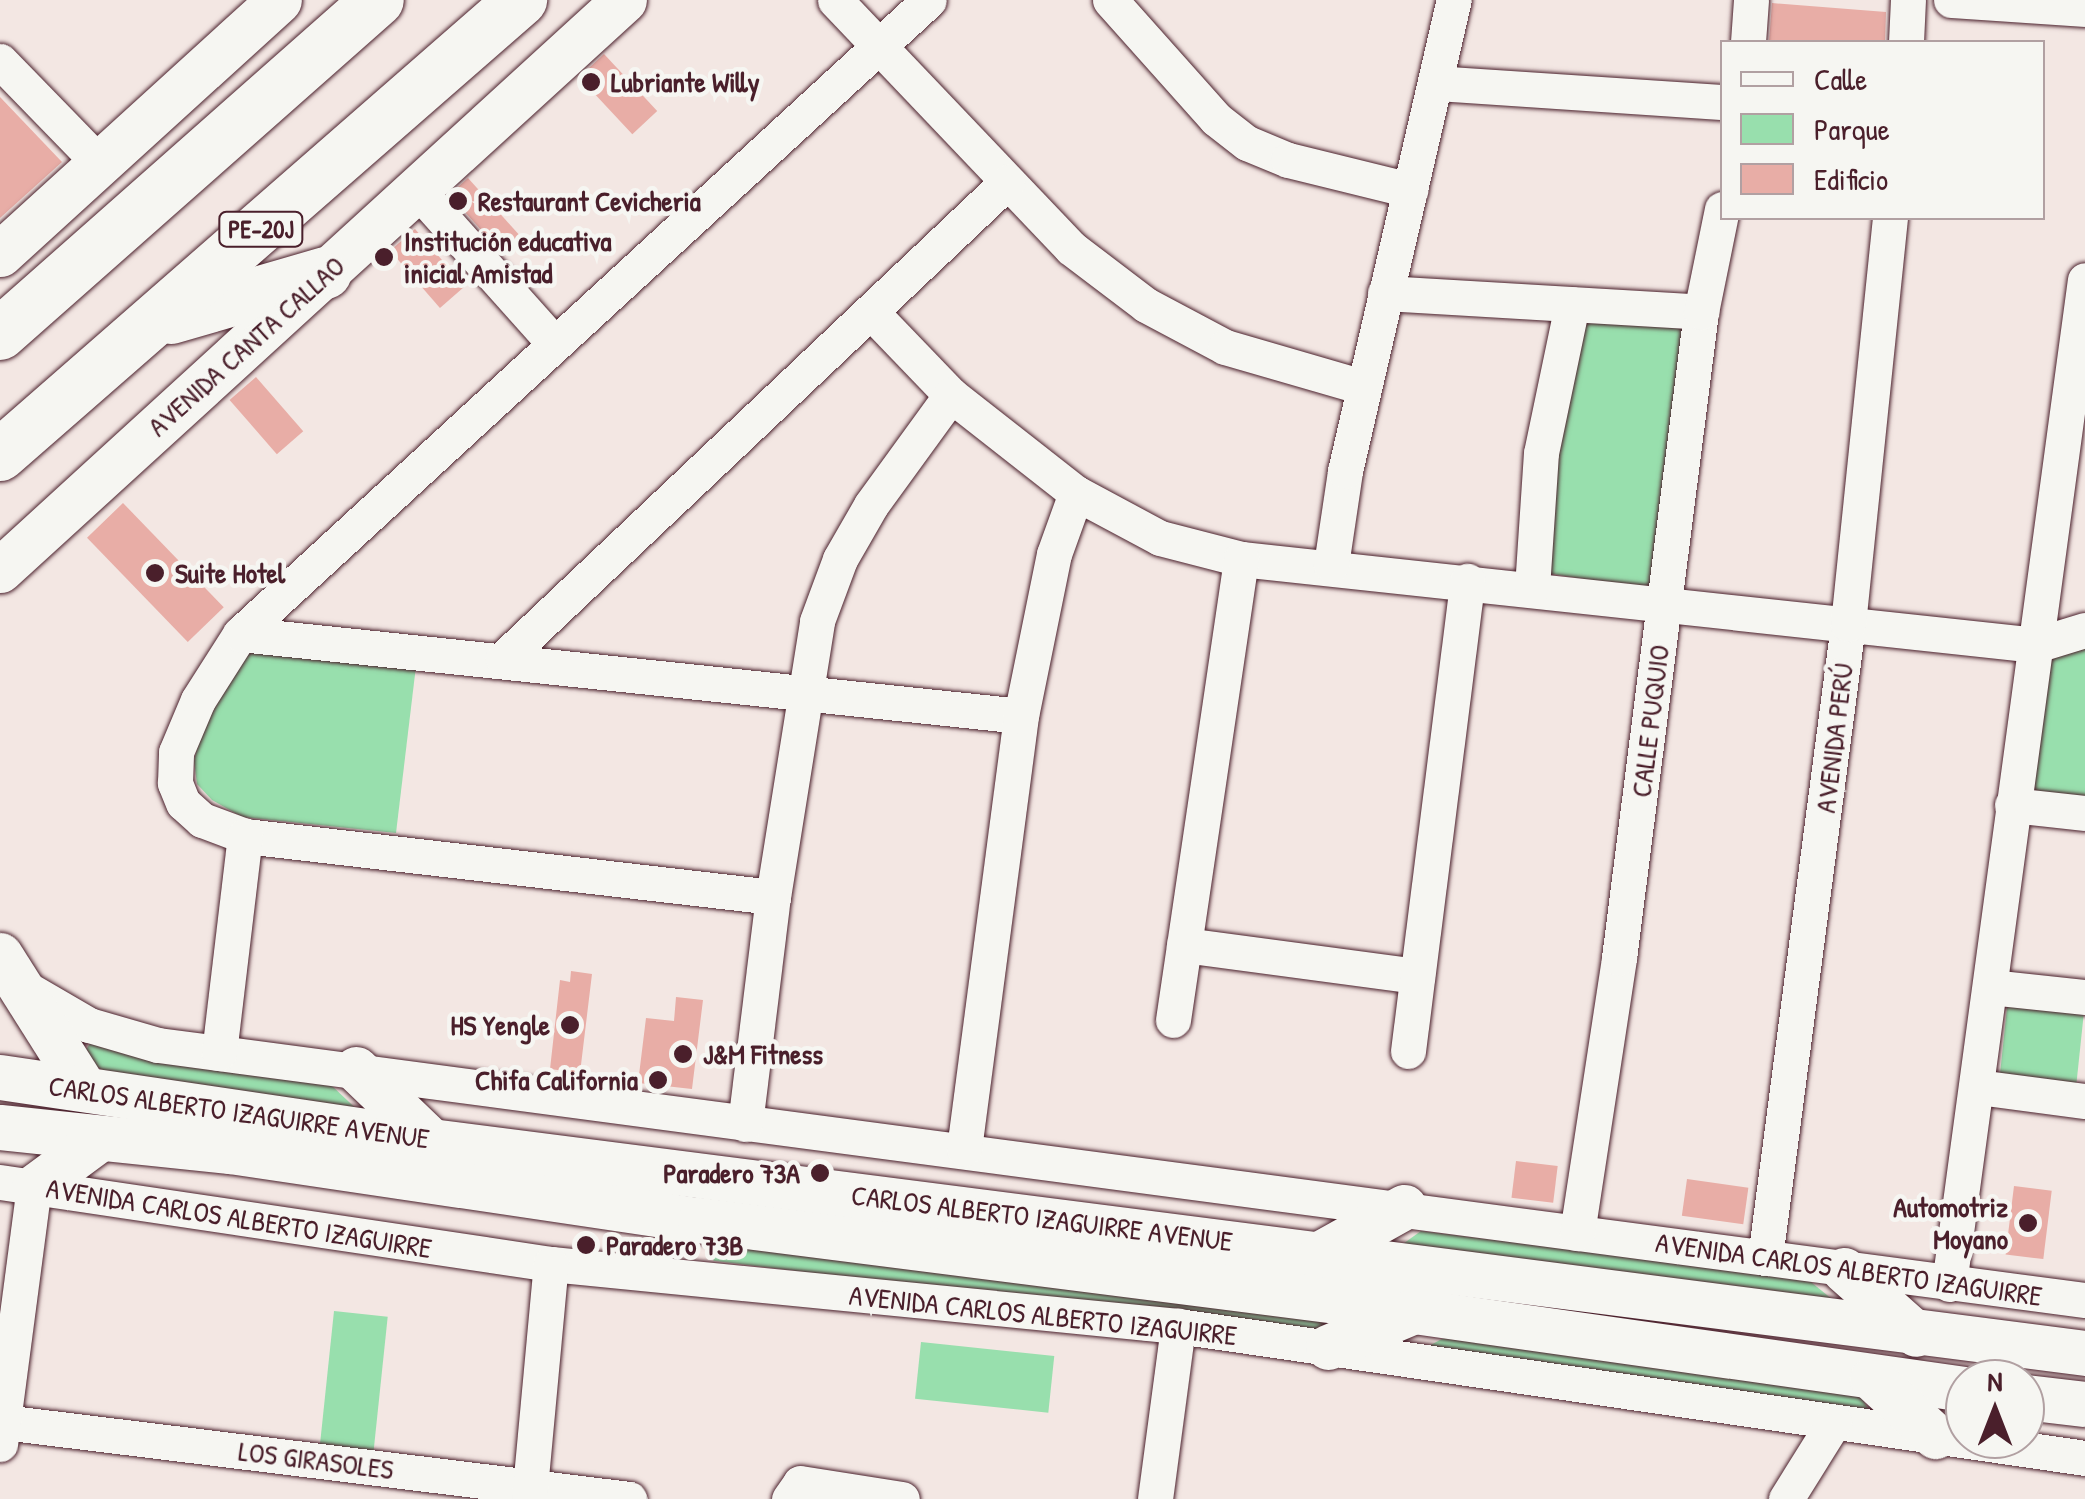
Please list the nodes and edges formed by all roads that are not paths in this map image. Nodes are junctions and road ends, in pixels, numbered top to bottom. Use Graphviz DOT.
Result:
graph roads {
  1 [pos="279,0"];
  2 [pos="378,0"];
  3 [pos="521,0"];
  4 [pos="624,0"];
  5 [pos="834,0"];
  6 [pos="928,0"];
  7 [pos="1110,0"];
  8 [pos="1454,0"];
  9 [pos="1751,0"];
  10 [pos="1908,0"];
  11 [pos="1951,0"];
  12 [pos="2085,8"];
  13 [pos="1748,40"];
  14 [pos="1906,40"];
  15 [pos="877,46"];
  16 [pos="0,60"];
  17 [pos="1436,83"];
  18 [pos="1720,102"];
  19 [pos="101,164"];
  20 [pos="1007,182"];
  21 [pos="1410,190"];
  22 [pos="418,191"];
  23 [pos="1720,219"];
  24 [pos="1890,220"];
  25 [pos="0,254"];
  26 [pos="326,273"];
  27 [pos="2085,280"];
  28 [pos="1385,292"];
  29 [pos="1572,304"];
  30 [pos="1701,312"];
  31 [pos="873,314"];
  32 [pos="155,323"];
  33 [pos="0,334"];
  34 [pos="553,342"];
  35 [pos="1363,387"];
  36 [pos="951,395"];
  37 [pos="2076,418"];
  38 [pos="0,456"];
  39 [pos="1076,493"];
  40 [pos="1241,559"];
  41 [pos="1331,565"];
  42 [pos="4,572"];
  43 [pos="1467,580"];
  44 [pos="1532,588"];
  45 [pos="1665,603"];
  46 [pos="1848,624"];
  47 [pos="2085,630"];
  48 [pos="240,634"];
  49 [pos="2036,645"];
  50 [pos="503,660"];
  51 [pos="803,692"];
  52 [pos="1021,716"];
  53 [pos="2012,805"];
  54 [pos="2085,813"];
  55 [pos="245,836"];
  56 [pos="773,897"];
  57 [pos="1184,946"];
  58 [pos="10,970"];
  59 [pos="1417,976"];
  60 [pos="1990,987"];
  61 [pos="2085,997"];
  62 [pos="1173,1020"];
  63 [pos="1408,1051"];
  64 [pos="219,1053"];
  65 [pos="356,1069"];
  66 [pos="0,1077"];
  67 [pos="1978,1087"];
  68 [pos="84,1088"];
  69 [pos="2085,1100"];
  70 [pos="745,1124"];
  71 [pos="0,1127"];
  72 [pos="232,1131"];
  73 [pos="98,1140"];
  74 [pos="431,1140"];
  75 [pos="964,1150"];
  76 [pos="17,1185"];
  77 [pos="1404,1207"];
  78 [pos="978,1210"];
  79 [pos="1577,1233"];
  80 [pos="1321,1253"];
  81 [pos="961,1254"];
  82 [pos="1765,1258"];
  83 [pos="551,1264"];
  84 [pos="1844,1270"];
  85 [pos="1949,1284"];
  86 [pos="2085,1300"];
  87 [pos="1414,1311"];
  88 [pos="1178,1326"];
  89 [pos="1916,1334"];
  90 [pos="1328,1347"];
  91 [pos="2085,1354"];
  92 [pos="1872,1378"];
  93 [pos="1945,1387"];
  94 [pos="2045,1399"];
  95 [pos="2085,1404"];
  96 [pos="1834,1422"];
  97 [pos="1,1433"];
  98 [pos="1935,1436"];
  99 [pos="2085,1458"];
  100 [pos="794,1491"];
  101 [pos="529,1493"];
  102 [pos="628,1499"];
  103 [pos="902,1499"];
  104 [pos="1154,1499"];
  105 [pos="1786,1499"];
  1 -- 19 [label="main road"];
  2 -- 33 [label="highway"];
  3 -- 32 [label="highway, PE-20J"];
  4 -- 22 [label="main road, AVENIDA CANTA CALLAO"];
  5 -- 15 [label="street"];
  6 -- 15 [label="street"];
  7 -- 21 [label="street"];
  8 -- 17 [label="street"];
  9 -- 13 [label="street"];
  10 -- 14 [label="street"];
  11 -- 12 [label="street"];
  15 -- 20 [label="street"];
  15 -- 34 [label="street"];
  16 -- 19 [label="street"];
  17 -- 18 [label="street"];
  17 -- 21 [label="street"];
  19 -- 25 [label="main road"];
  20 -- 31 [label="street"];
  20 -- 35 [label="street"];
  21 -- 28 [label="street"];
  22 -- 26 [label="main road, AVENIDA CANTA CALLAO"];
  22 -- 34 [label="street"];
  23 -- 30 [label="street, CALLE PUQUIO"];
  24 -- 46 [label="street, AVENIDA PERÚ"];
  26 -- 32 [label="highway"];
  26 -- 42 [label="main road, AVENIDA CANTA CALLAO"];
  27 -- 37 [label="street"];
  28 -- 29 [label="street"];
  28 -- 35 [label="street"];
  29 -- 30 [label="street"];
  29 -- 44 [label="street"];
  30 -- 45 [label="street, CALLE PUQUIO"];
  31 -- 36 [label="street"];
  31 -- 50 [label="street"];
  32 -- 38 [label="highway, PE-20J"];
  34 -- 48 [label="street"];
  35 -- 41 [label="street"];
  36 -- 39 [label="street"];
  36 -- 51 [label="street"];
  37 -- 49 [label="street"];
  39 -- 40 [label="street"];
  39 -- 52 [label="street"];
  40 -- 41 [label="street"];
  40 -- 57 [label="street"];
  41 -- 43 [label="street"];
  43 -- 44 [label="street"];
  43 -- 59 [label="street"];
  44 -- 45 [label="street"];
  45 -- 46 [label="street"];
  45 -- 79 [label="street, CALLE PUQUIO"];
  46 -- 49 [label="street"];
  46 -- 82 [label="street, AVENIDA PERÚ"];
  47 -- 49 [label="street"];
  48 -- 50 [label="street"];
  48 -- 55 [label="street"];
  49 -- 53 [label="street"];
  50 -- 51 [label="street"];
  51 -- 52 [label="street"];
  51 -- 56 [label="street"];
  52 -- 75 [label="street"];
  53 -- 54 [label="street"];
  53 -- 60 [label="street"];
  55 -- 56 [label="street"];
  55 -- 64 [label="street"];
  56 -- 70 [label="street"];
  57 -- 59 [label="street"];
  57 -- 62 [label="street"];
  58 -- 64 [label="street, AVENIDA CARLOS ALBERTO IZAGUIRRE"];
  58 -- 68 [label="main road"];
  59 -- 63 [label="street"];
  60 -- 61 [label="street"];
  60 -- 67 [label="street"];
  64 -- 65 [label="street, AVENIDA CARLOS ALBERTO IZAGUIRRE"];
  65 -- 70 [label="street, AVENIDA CARLOS ALBERTO IZAGUIRRE"];
  65 -- 74 [label="main road"];
  66 -- 68 [label="main road, CARLOS ALBERTO IZAGUIRRE AVENUE"];
  67 -- 69 [label="street"];
  67 -- 85 [label="street"];
  68 -- 72 [label="main road, CARLOS ALBERTO IZAGUIRRE AVENUE"];
  70 -- 75 [label="street, AVENIDA CARLOS ALBERTO IZAGUIRRE"];
  71 -- 73 [label="main road, CARLOS ALBERTO IZAGUIRRE AVENUE"];
  72 -- 73 [label="main road, CARLOS ALBERTO IZAGUIRRE AVENUE"];
  72 -- 74 [label="main road, CARLOS ALBERTO IZAGUIRRE AVENUE"];
  72 -- 81 [label="main road, CARLOS ALBERTO IZAGUIRRE AVENUE"];
  73 -- 76 [label="main road"];
  74 -- 78 [label="main road, CARLOS ALBERTO IZAGUIRRE AVENUE"];
  75 -- 77 [label="street, AVENIDA CARLOS ALBERTO IZAGUIRRE"];
  76 -- 83 [label="street, AVENIDA CARLOS ALBERTO IZAGUIRRE"];
  76 -- 97 [label="street"];
  77 -- 79 [label="street, AVENIDA CARLOS ALBERTO IZAGUIRRE"];
  77 -- 80 [label="main road"];
  78 -- 80 [label="main road, CARLOS ALBERTO IZAGUIRRE AVENUE"];
  78 -- 81 [label="main road"];
  79 -- 82 [label="street, AVENIDA CARLOS ALBERTO IZAGUIRRE"];
  80 -- 89 [label="main road, CARLOS ALBERTO IZAGUIRRE AVENUE"];
  81 -- 87 [label="main road, CARLOS ALBERTO IZAGUIRRE AVENUE"];
  82 -- 84 [label="street, AVENIDA CARLOS ALBERTO IZAGUIRRE"];
  83 -- 88 [label="street, AVENIDA CARLOS ALBERTO IZAGUIRRE"];
  83 -- 101 [label="street"];
  84 -- 85 [label="street, AVENIDA CARLOS ALBERTO IZAGUIRRE"];
  84 -- 89 [label="main road"];
  85 -- 86 [label="street, AVENIDA CARLOS ALBERTO IZAGUIRRE"];
  87 -- 90 [label="main road"];
  87 -- 92 [label="main road, CARLOS ALBERTO IZAGUIRRE AVENUE"];
  88 -- 90 [label="street, AVENIDA CARLOS ALBERTO IZAGUIRRE"];
  88 -- 104 [label="street"];
  89 -- 91 [label="main road, CARLOS ALBERTO IZAGUIRRE AVENUE"];
  90 -- 96 [label="street, AVENIDA CARLOS ALBERTO IZAGUIRRE"];
  92 -- 93 [label="main road, CARLOS ALBERTO IZAGUIRRE AVENUE"];
  92 -- 98 [label="main road"];
  94 -- 95 [label="main road"];
  96 -- 98 [label="street, AVENIDA CARLOS ALBERTO IZAGUIRRE"];
  96 -- 105 [label="street"];
  97 -- 101 [label="street, LOS GIRASOLES"];
  98 -- 99 [label="street, AVENIDA CARLOS ALBERTO IZAGUIRRE"];
  100 -- 103 [label="street"];
  101 -- 102 [label="street, LOS GIRASOLES"];
}
